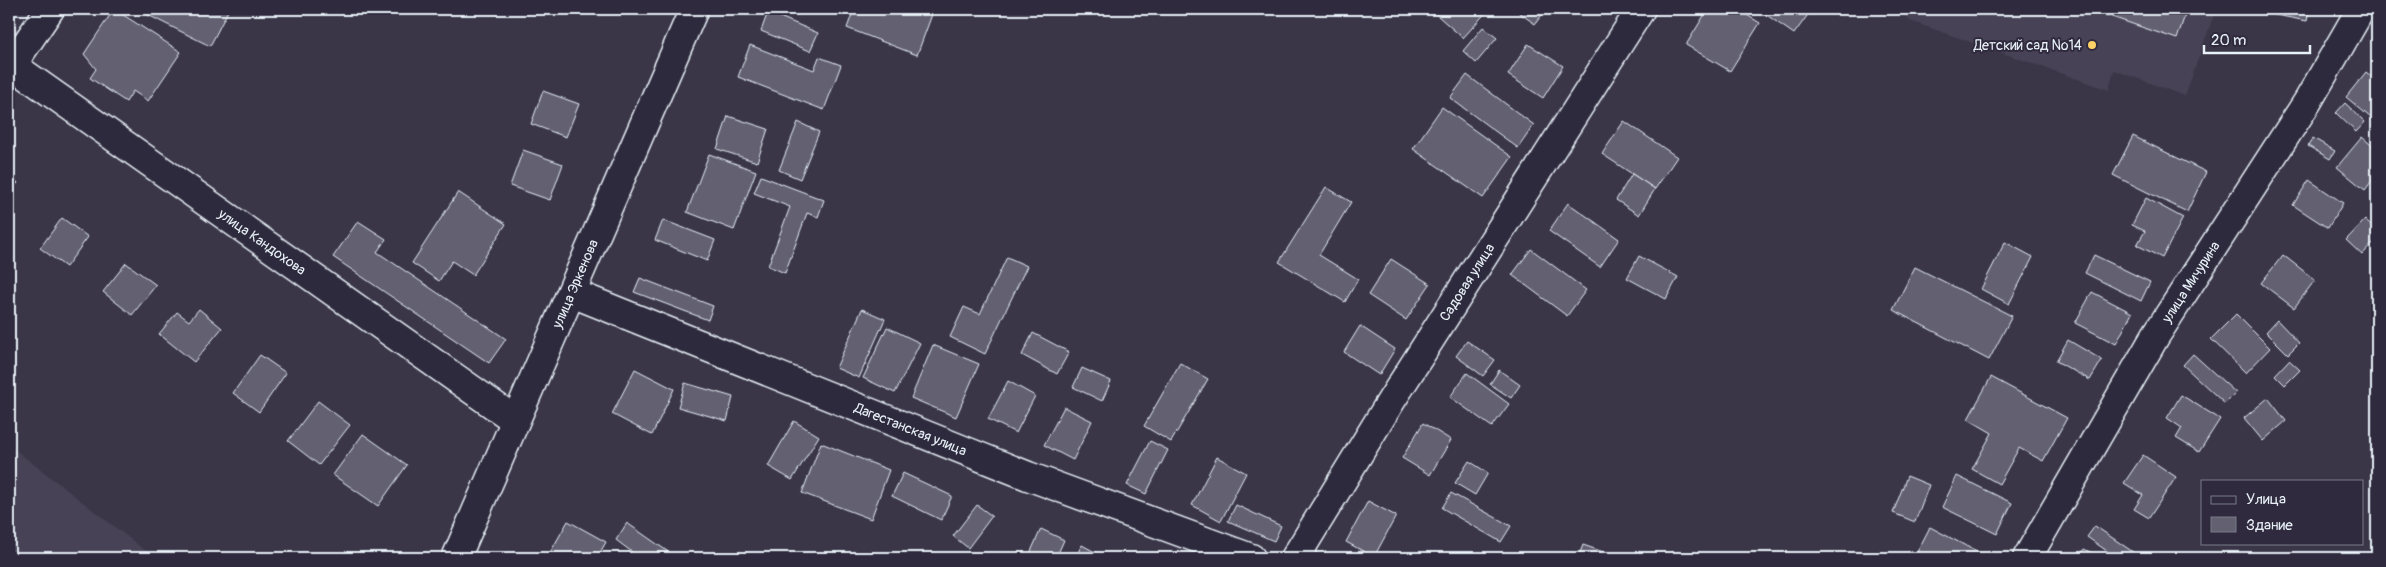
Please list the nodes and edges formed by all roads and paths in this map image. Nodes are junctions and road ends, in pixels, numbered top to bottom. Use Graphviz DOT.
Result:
graph roads {
  1 [pos="50,9"];
  2 [pos="694,9"];
  3 [pos="1641,9"];
  4 [pos="2361,9"];
  5 [pos="11,64"];
  6 [pos="572,294"];
  7 [pos="515,420"];
  8 [pos="456,558"];
  9 [pos="1252,558"];
  10 [pos="1295,558"];
  11 [pos="2026,558"];
  1 -- 5 [label="street"];
  2 -- 6 [label="street, улица Эркенова"];
  3 -- 10 [label="street, Садовая улица"];
  4 -- 11 [label="street, улица Мичурина"];
  5 -- 7 [label="street, улица Кандохова"];
  6 -- 7 [label="street, улица Эркенова"];
  6 -- 9 [label="street, Дагестанская улица"];
  7 -- 8 [label="street, улица Эркенова"];
}
